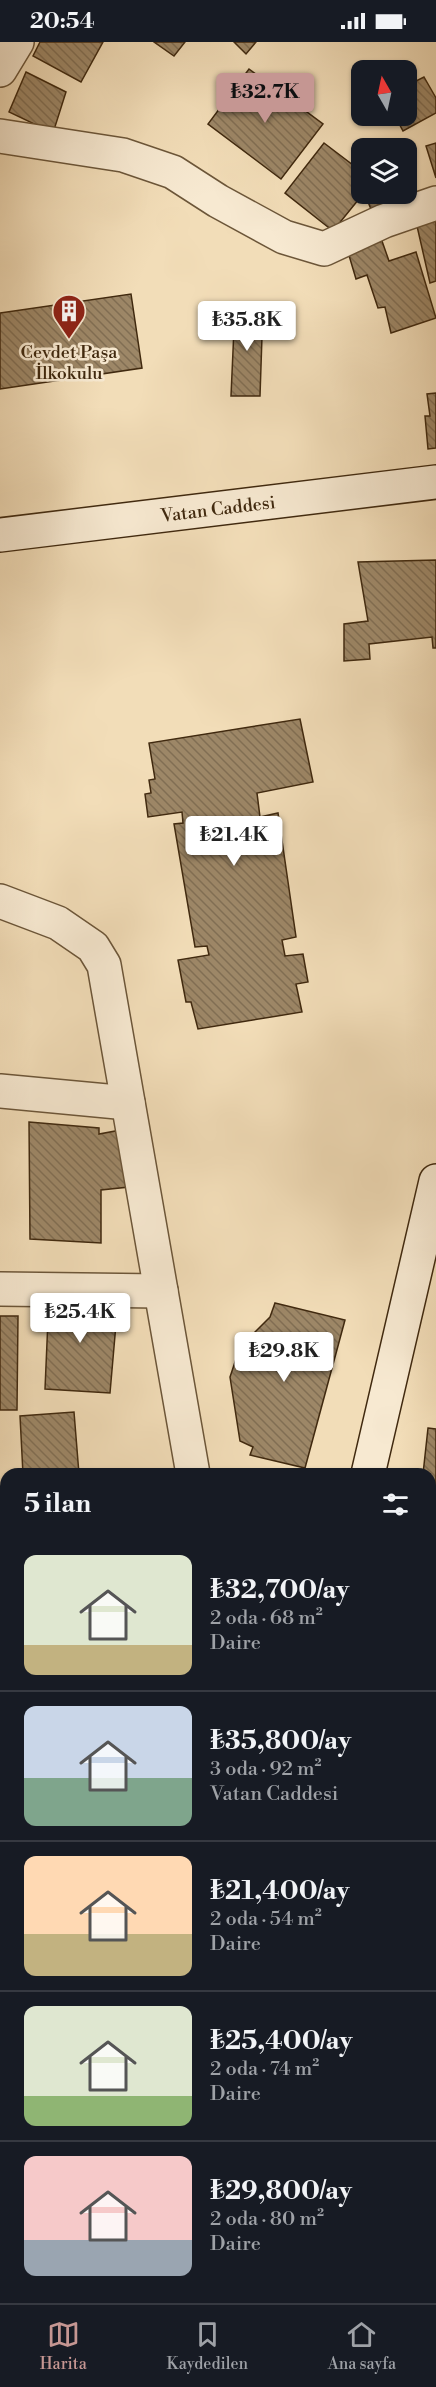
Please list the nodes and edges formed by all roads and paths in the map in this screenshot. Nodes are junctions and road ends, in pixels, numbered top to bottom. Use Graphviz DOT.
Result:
graph roads {
  1 [pos="17,42"];
  2 [pos="0,70"];
  3 [pos="0,136"];
  4 [pos="436,203"];
  5 [pos="436,482"];
  6 [pos="0,535"];
  7 [pos="0,901"];
  8 [pos="0,1091"];
  9 [pos="128,1103"];
  10 [pos="436,1181"];
  11 [pos="431,1225"];
  12 [pos="0,1288"];
  13 [pos="161,1291"];
  14 [pos="192,1468"];
  15 [pos="370,1468"];
  1 -- 2 [label="street"];
  3 -- 4 [label="street"];
  5 -- 6 [label="street, Vatan Caddesi"];
  7 -- 9 [label="street"];
  8 -- 9 [label="street"];
  9 -- 13 [label="street"];
  10 -- 11 [label="street"];
  11 -- 15 [label="street"];
  12 -- 13 [label="street"];
  13 -- 14 [label="street"];
}
